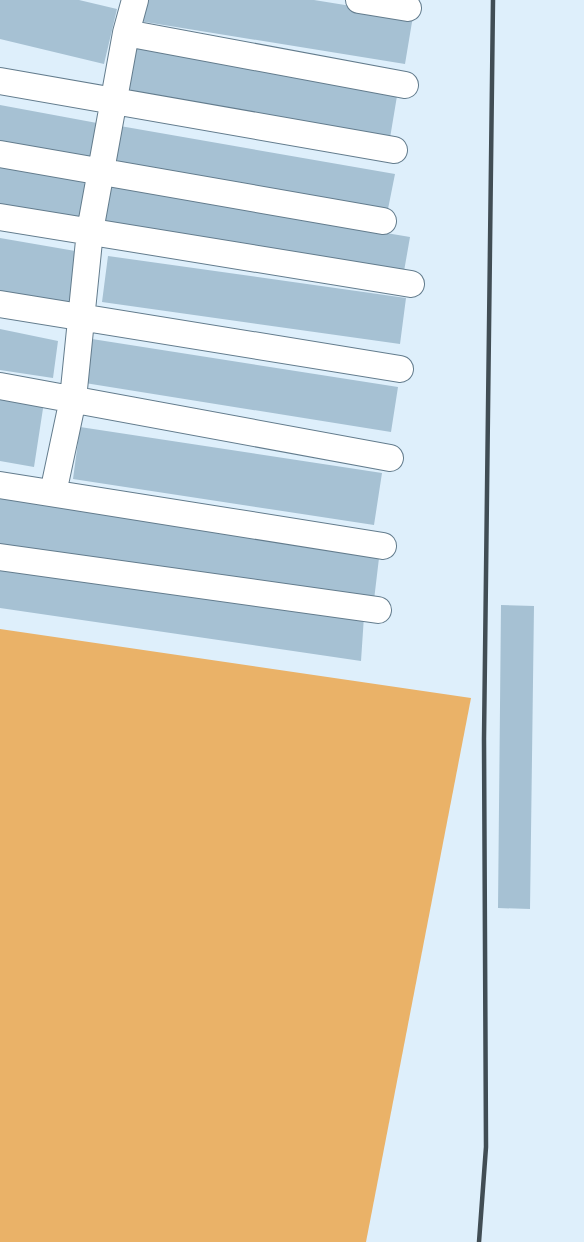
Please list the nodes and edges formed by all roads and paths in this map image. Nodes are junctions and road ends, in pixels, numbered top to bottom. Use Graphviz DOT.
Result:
graph roads {
  1 [pos="135,0"];
  2 [pos="359,0"];
  3 [pos="408,8"];
  4 [pos="126,33"];
  5 [pos="0,81"];
  6 [pos="405,85"];
  7 [pos="113,101"];
  8 [pos="394,150"];
  9 [pos="0,154"];
  10 [pos="100,171"];
  11 [pos="0,217"];
  12 [pos="383,220"];
  13 [pos="90,231"];
  14 [pos="411,284"];
  15 [pos="0,304"];
  16 [pos="82,317"];
  17 [pos="400,369"];
  18 [pos="0,386"];
  19 [pos="73,399"];
  20 [pos="390,458"];
  21 [pos="0,485"];
  22 [pos="53,493"];
  23 [pos="383,546"];
  24 [pos="0,557"];
  25 [pos="378,610"];
  1 -- 4 [label="lane"];
  2 -- 3 [label="lane"];
  4 -- 6 [label="lane"];
  4 -- 7 [label="lane"];
  5 -- 7 [label="lane"];
  7 -- 8 [label="lane"];
  7 -- 10 [label="lane"];
  9 -- 10 [label="lane"];
  10 -- 12 [label="lane"];
  10 -- 13 [label="lane"];
  11 -- 13 [label="lane"];
  13 -- 14 [label="lane"];
  13 -- 16 [label="lane"];
  15 -- 16 [label="lane"];
  16 -- 17 [label="lane"];
  16 -- 19 [label="lane"];
  18 -- 19 [label="lane"];
  19 -- 20 [label="lane"];
  19 -- 22 [label="lane"];
  21 -- 22 [label="lane"];
  22 -- 23 [label="lane"];
  24 -- 25 [label="lane"];
}
